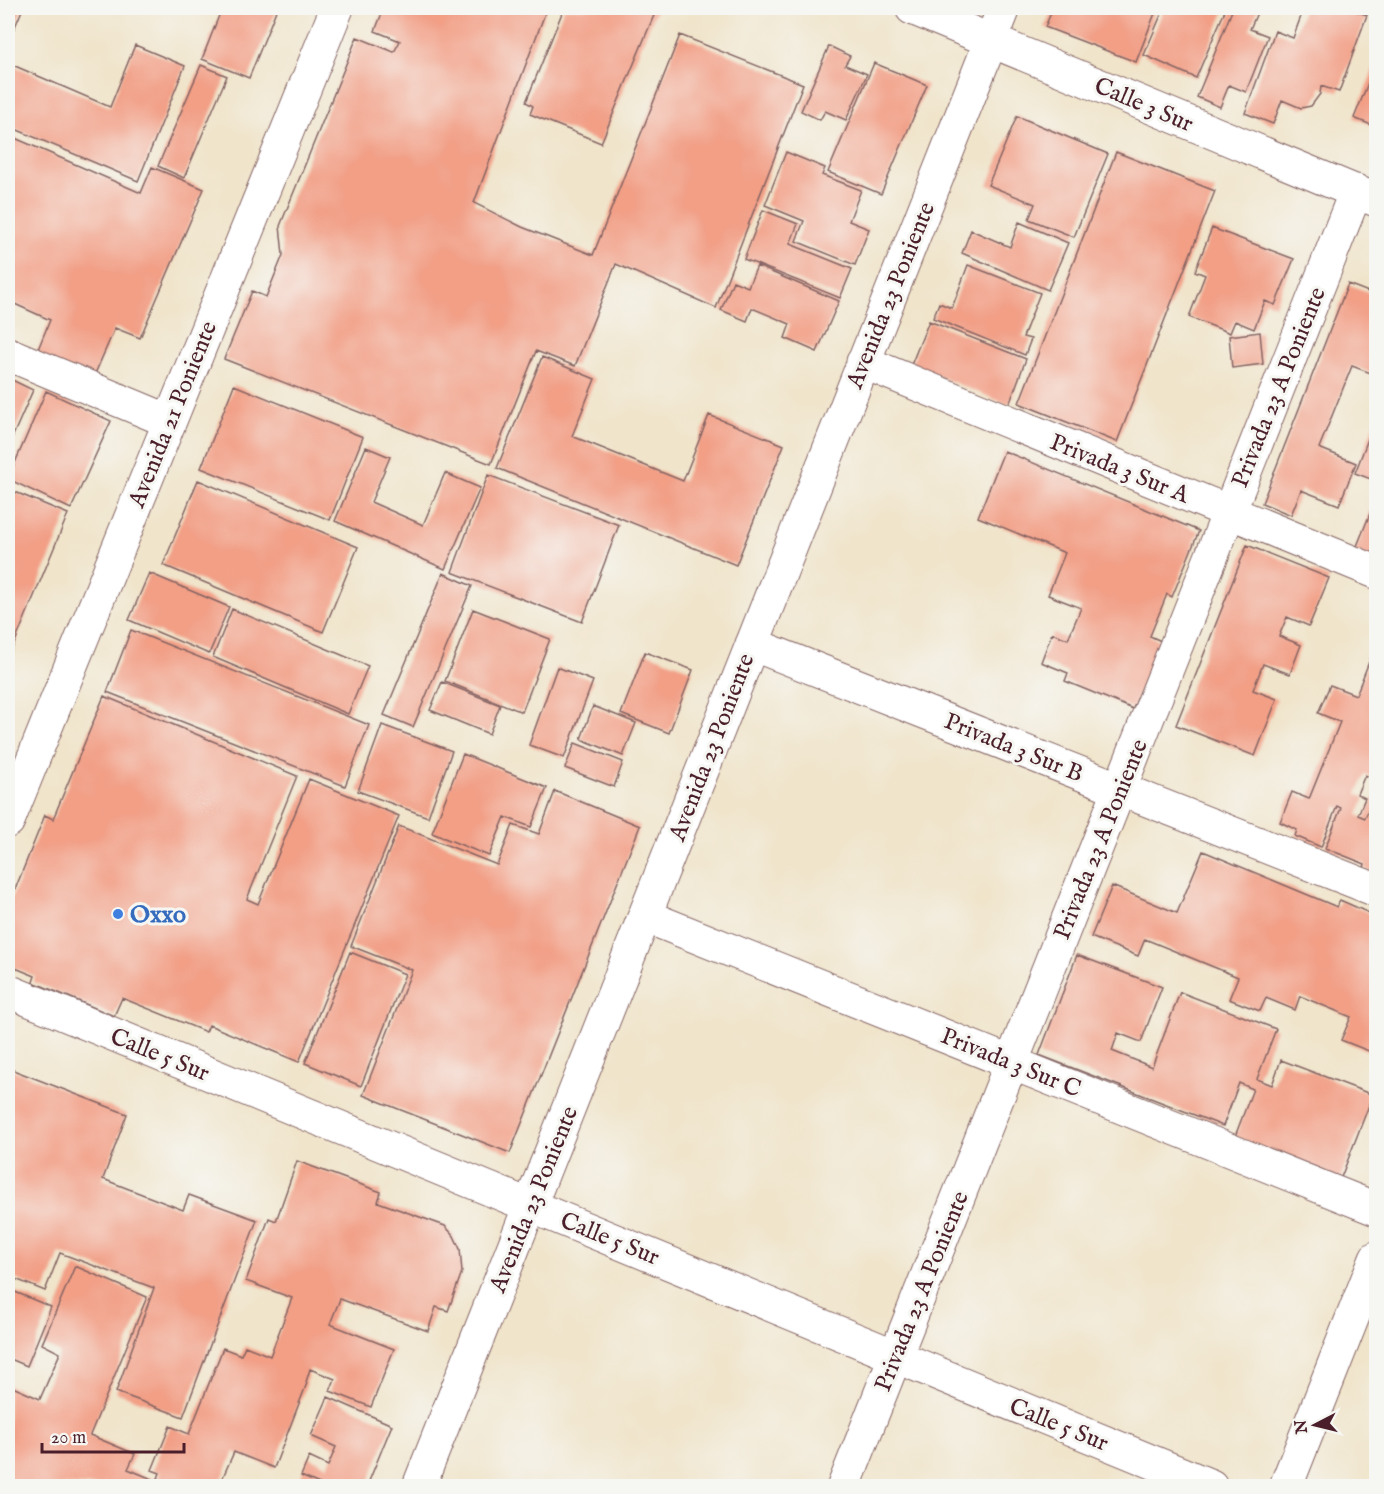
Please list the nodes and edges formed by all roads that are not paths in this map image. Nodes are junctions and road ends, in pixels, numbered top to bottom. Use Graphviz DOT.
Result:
graph roads {
  1 [pos="337,8"];
  2 [pos="912,8"];
  3 [pos="1004,8"];
  4 [pos="991,40"];
  5 [pos="1366,196"];
  6 [pos="8,354"];
  7 [pos="864,362"];
  8 [pos="170,421"];
  9 [pos="1228,513"];
  10 [pos="1377,572"];
  11 [pos="752,644"];
  12 [pos="1120,789"];
  13 [pos="8,821"];
  14 [pos="1377,890"];
  15 [pos="645,916"];
  16 [pos="8,991"];
  17 [pos="1012,1062"];
  18 [pos="530,1206"];
  19 [pos="1377,1209"];
  20 [pos="1377,1258"];
  21 [pos="895,1356"];
  22 [pos="419,1486"];
  23 [pos="844,1486"];
  24 [pos="1211,1486"];
  25 [pos="1286,1486"];
  1 -- 8 [label="street, Avenida 21 Poniente"];
  2 -- 4 [label="street, Calle 3 Sur"];
  3 -- 4 [label="street, Avenida 23 Poniente"];
  4 -- 5 [label="street, Calle 3 Sur"];
  4 -- 7 [label="street, Avenida 23 Poniente"];
  5 -- 9 [label="street, Privada 23 A Poniente"];
  6 -- 8 [label="street"];
  7 -- 9 [label="street, Privada 3 Sur A"];
  7 -- 11 [label="street, Avenida 23 Poniente"];
  8 -- 13 [label="street, Avenida 21 Poniente"];
  9 -- 10 [label="street, Privada 3 Sur A"];
  9 -- 12 [label="street, Privada 23 A Poniente"];
  11 -- 12 [label="street, Privada 3 Sur B"];
  11 -- 15 [label="street, Avenida 23 Poniente"];
  12 -- 14 [label="street, Privada 3 Sur B"];
  12 -- 17 [label="street, Privada 23 A Poniente"];
  15 -- 17 [label="street, Privada 3 Sur C"];
  15 -- 18 [label="street, Avenida 23 Poniente"];
  16 -- 18 [label="street, Calle 5 Sur"];
  17 -- 19 [label="street, Privada 3 Sur C"];
  17 -- 21 [label="street, Privada 23 A Poniente"];
  18 -- 21 [label="street, Calle 5 Sur"];
  18 -- 22 [label="street, Avenida 23 Poniente"];
  20 -- 25 [label="street"];
  21 -- 23 [label="street, Privada 23 A Poniente"];
  21 -- 24 [label="street, Calle 5 Sur"];
}
